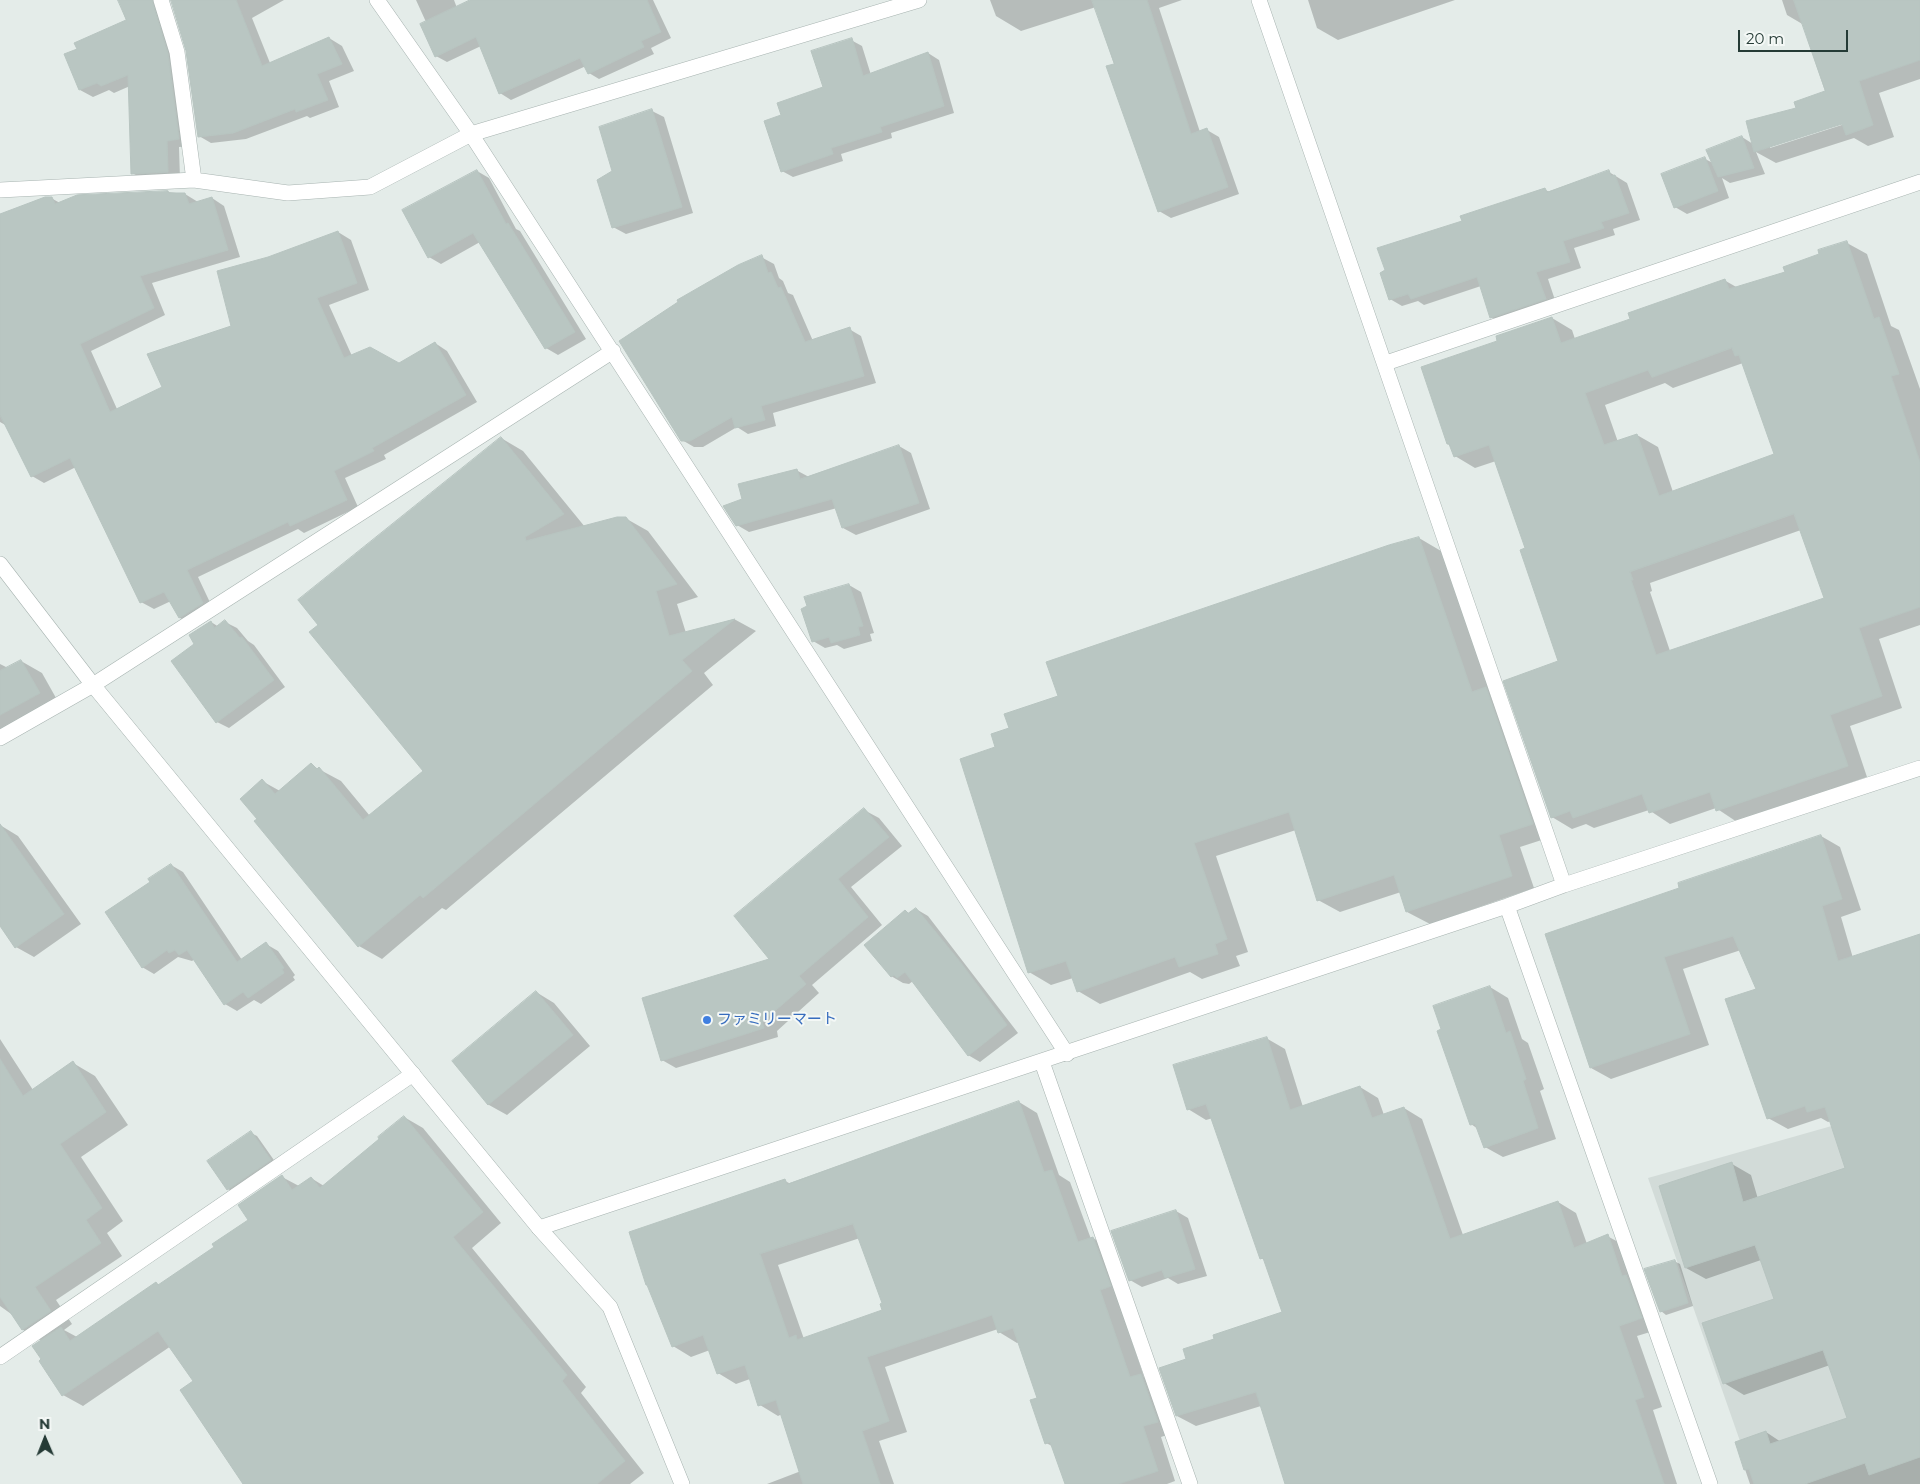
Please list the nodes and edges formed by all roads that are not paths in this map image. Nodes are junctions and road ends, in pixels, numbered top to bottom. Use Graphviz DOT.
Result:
graph roads {
  1 [pos="161,0"];
  2 [pos="377,0"];
  3 [pos="919,0"];
  4 [pos="1259,0"];
  5 [pos="471,134"];
  6 [pos="194,180"];
  7 [pos="1920,182"];
  8 [pos="0,190"];
  9 [pos="613,351"];
  10 [pos="1386,363"];
  11 [pos="0,564"];
  12 [pos="93,686"];
  13 [pos="0,738"];
  14 [pos="1920,768"];
  15 [pos="1564,885"];
  16 [pos="1507,906"];
  17 [pos="1067,1054"];
  18 [pos="1042,1062"];
  19 [pos="413,1074"];
  20 [pos="539,1228"];
  21 [pos="0,1357"];
  22 [pos="682,1484"];
  23 [pos="1190,1484"];
  24 [pos="1710,1484"];
  1 -- 6 [label="street"];
  2 -- 5 [label="street"];
  3 -- 5 [label="street"];
  4 -- 10 [label="street"];
  5 -- 6 [label="street"];
  5 -- 9 [label="street"];
  6 -- 8 [label="street"];
  7 -- 10 [label="street"];
  9 -- 12 [label="street"];
  9 -- 17 [label="street"];
  10 -- 15 [label="street"];
  11 -- 12 [label="street"];
  12 -- 13 [label="street"];
  12 -- 19 [label="street"];
  14 -- 15 [label="street"];
  15 -- 16 [label="street"];
  16 -- 17 [label="street"];
  16 -- 24 [label="street"];
  17 -- 18 [label="street"];
  18 -- 20 [label="street"];
  18 -- 23 [label="street"];
  19 -- 20 [label="street"];
  19 -- 21 [label="street"];
  20 -- 22 [label="street"];
}
